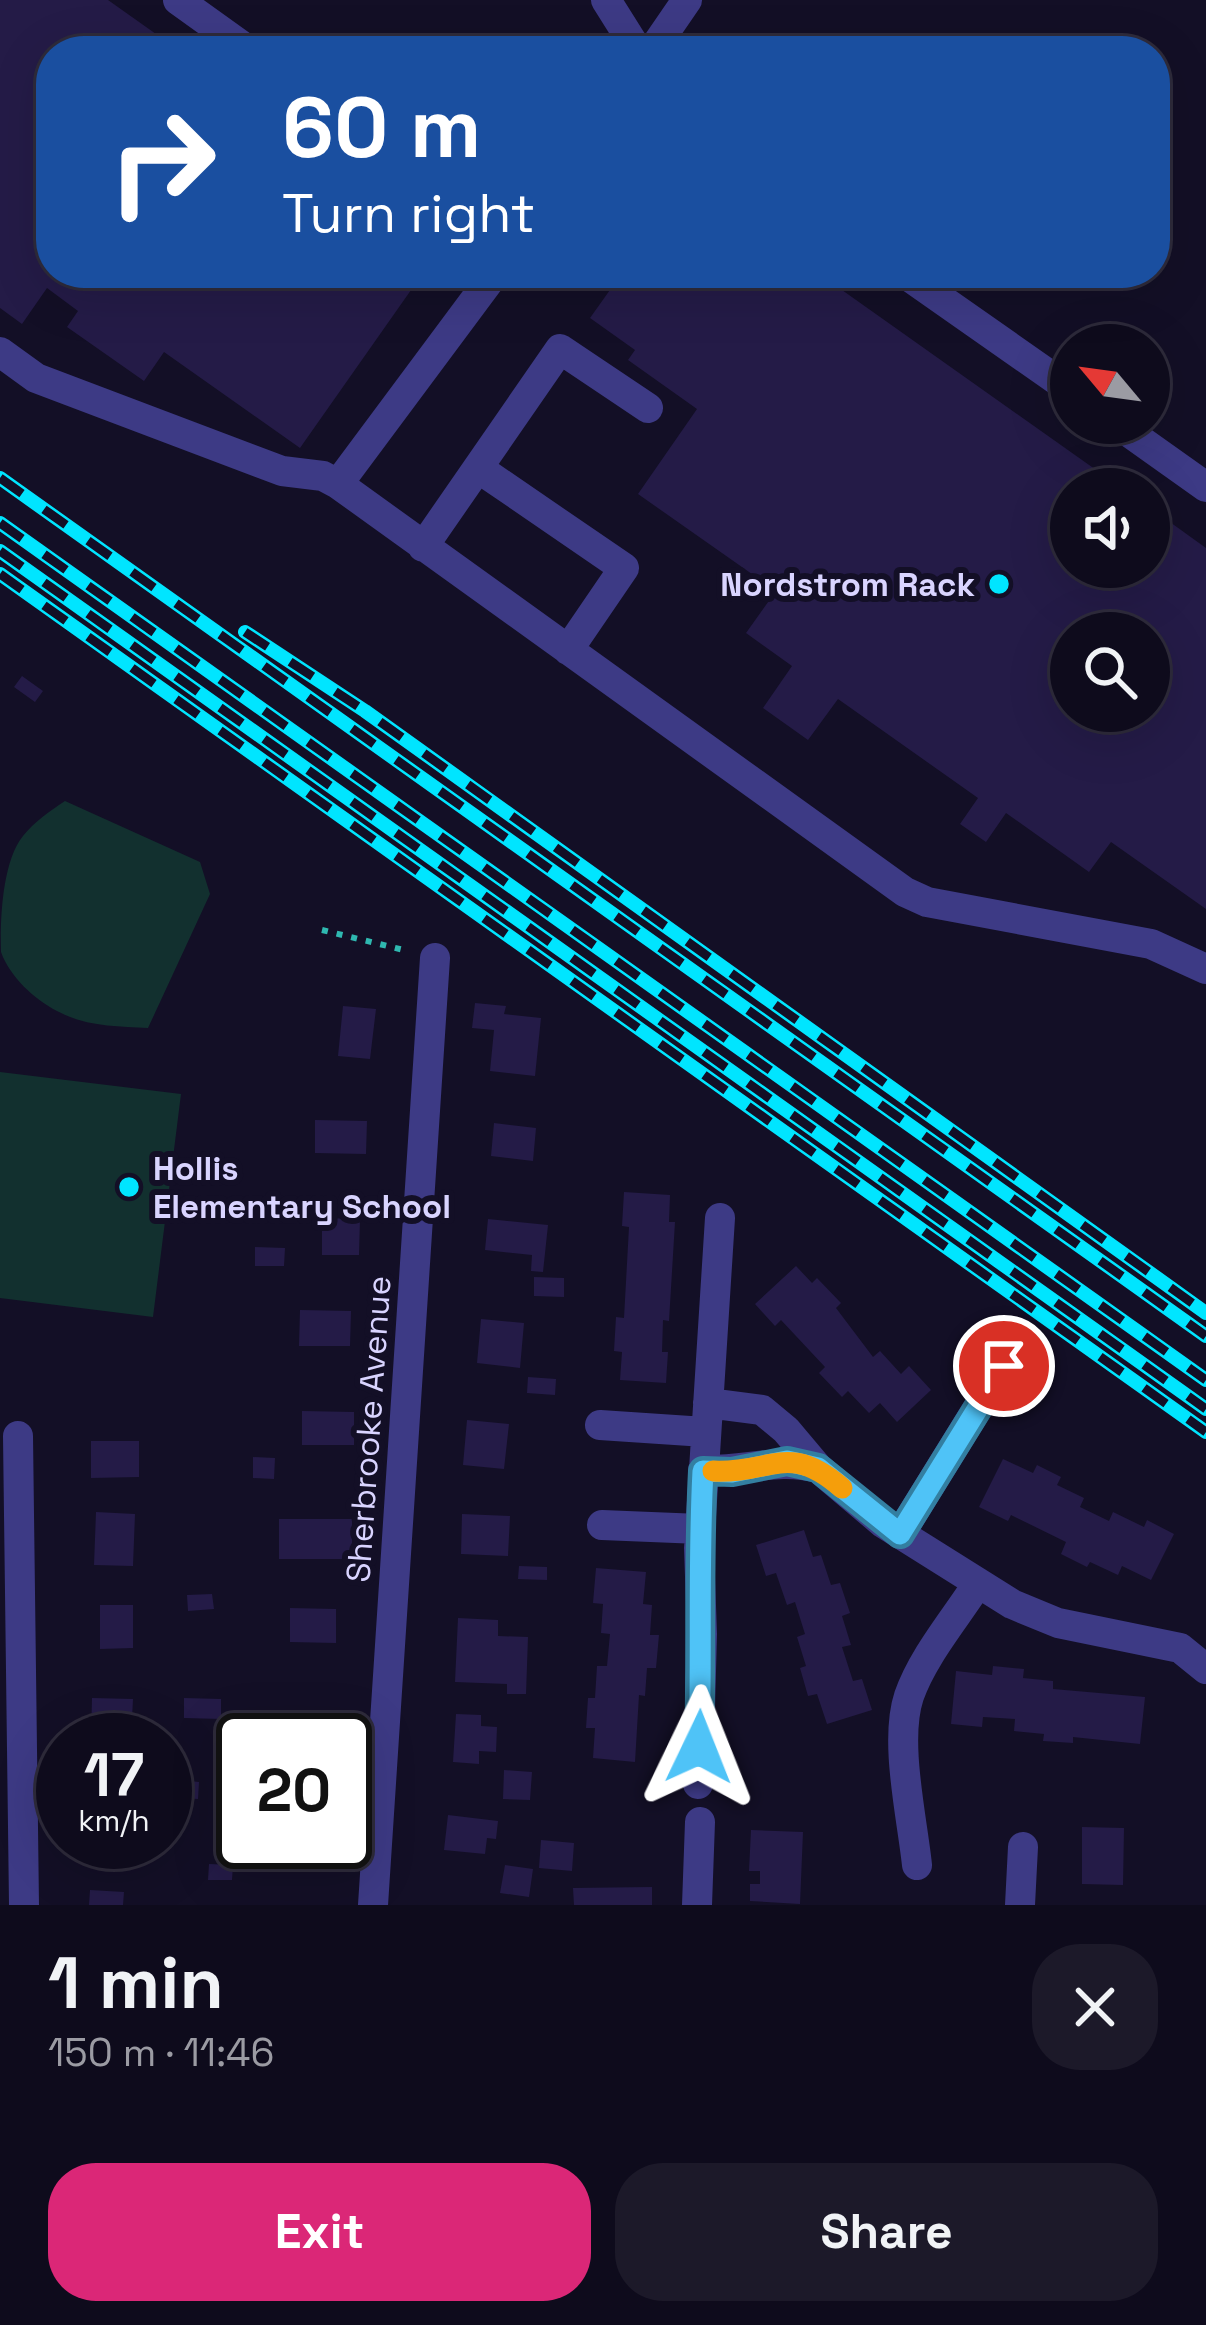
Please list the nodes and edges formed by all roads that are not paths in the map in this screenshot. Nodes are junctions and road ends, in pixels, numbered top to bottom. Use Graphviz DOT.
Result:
graph roads {
  1 [pos="178,0"];
  2 [pos="606,0"];
  3 [pos="687,0"];
  4 [pos="228,36"];
  5 [pos="629,36"];
  6 [pos="662,36"];
  7 [pos="484,288"];
  8 [pos="925,288"];
  9 [pos="0,352"];
  10 [pos="1050,375"];
  11 [pos="648,408"];
  12 [pos="1146,444"];
  13 [pos="478,468"];
  14 [pos="338,484"];
  15 [pos="1206,487"];
  16 [pos="423,547"];
  17 [pos="568,650"];
  18 [pos="435,958"];
  19 [pos="1206,969"];
  20 [pos="720,1218"];
  21 [pos="1004,1366"];
  22 [pos="707,1417"];
  23 [pos="600,1425"];
  24 [pos="18,1436"];
  25 [pos="818,1468"];
  26 [pos="703,1471"];
  27 [pos="602,1525"];
  28 [pos="700,1529"];
  29 [pos="900,1534"];
  30 [pos="978,1583"];
  31 [pos="1206,1669"];
  32 [pos="698,1784"];
  33 [pos="700,1822"];
  34 [pos="1023,1847"];
  35 [pos="917,1865"];
  36 [pos="24,1905"];
  37 [pos="373,1905"];
  38 [pos="697,1905"];
  39 [pos="1020,1905"];
  1 -- 4 [label="street"];
  2 -- 5 [label="street"];
  3 -- 6 [label="street"];
  7 -- 14 [label="street"];
  8 -- 10 [label="street"];
  9 -- 14 [label="street"];
  11 -- 13 [label="street"];
  12 -- 15 [label="street"];
  13 -- 16 [label="street"];
  13 -- 17 [label="street"];
  14 -- 16 [label="street"];
  16 -- 17 [label="street"];
  17 -- 19 [label="street"];
  18 -- 37 [label="street, Sherbrooke Avenue"];
  20 -- 22 [label="street"];
  21 -- 29 [label="street"];
  22 -- 23 [label="street"];
  22 -- 25 [label="street"];
  22 -- 26 [label="street"];
  24 -- 36 [label="street"];
  25 -- 26 [label="street"];
  25 -- 29 [label="street"];
  26 -- 28 [label="street"];
  27 -- 28 [label="street"];
  28 -- 32 [label="street"];
  29 -- 30 [label="street"];
  30 -- 31 [label="street"];
  30 -- 35 [label="street"];
  33 -- 38 [label="street"];
  34 -- 39 [label="street"];
}
